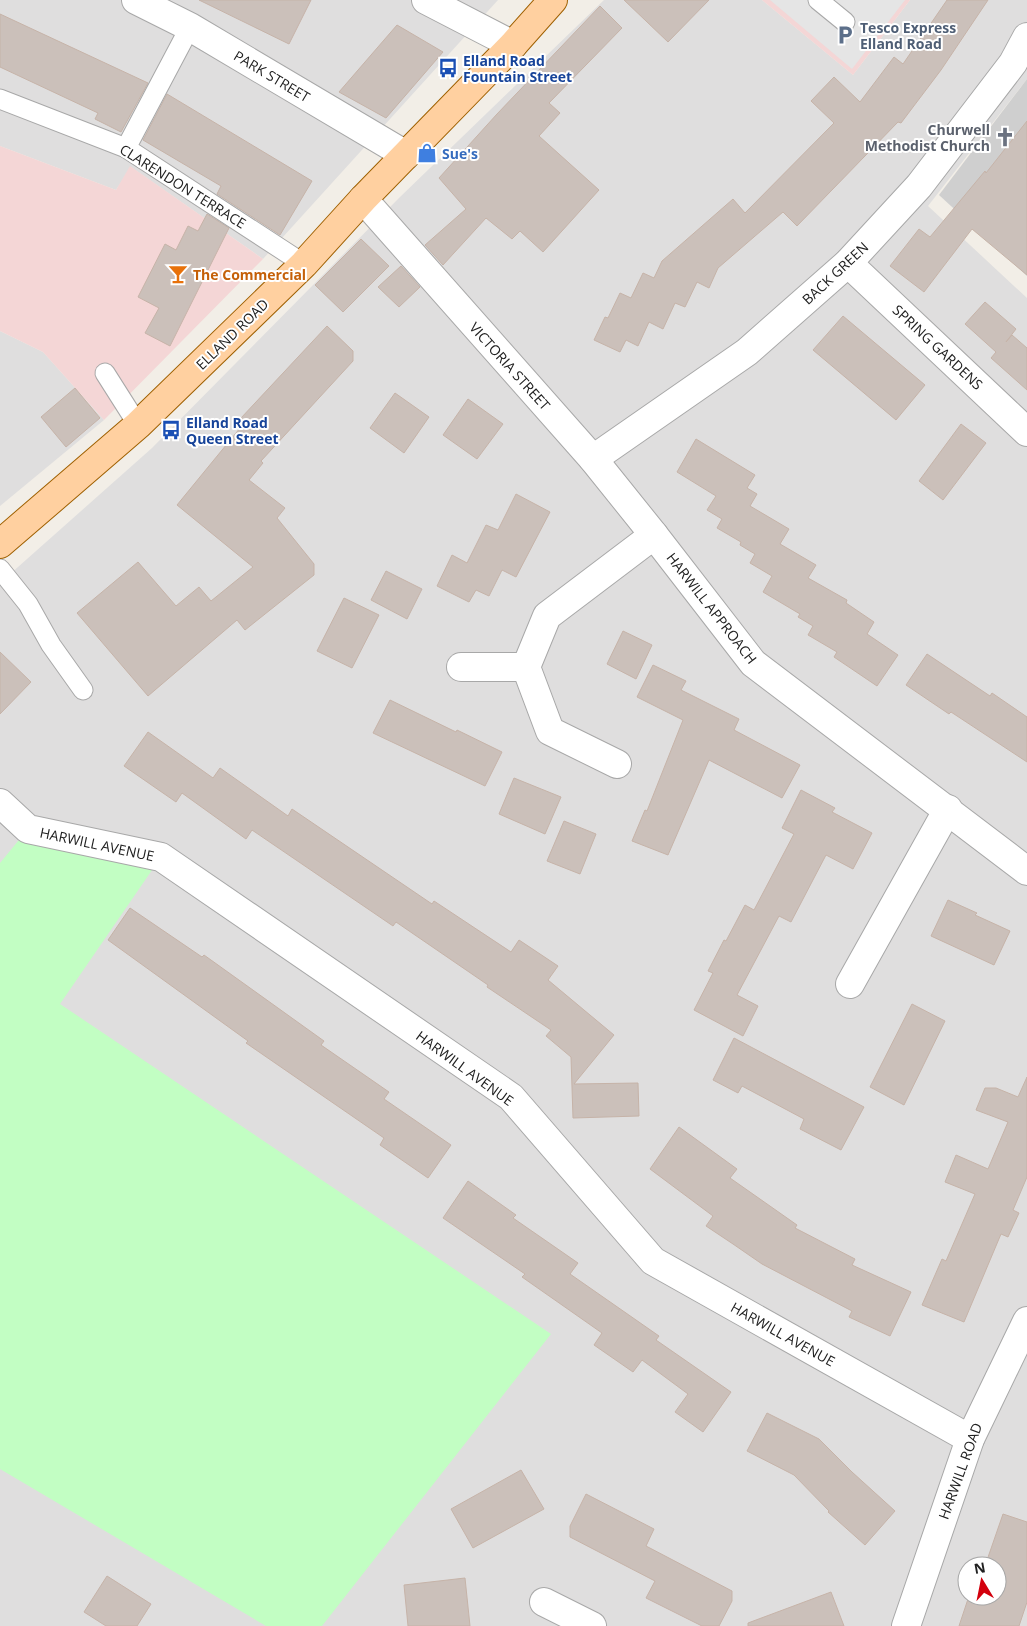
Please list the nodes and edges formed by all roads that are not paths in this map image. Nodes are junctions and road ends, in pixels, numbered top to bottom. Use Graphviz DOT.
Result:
graph roads {
  1 [pos="136,0"];
  2 [pos="426,0"];
  3 [pos="553,0"];
  4 [pos="818,0"];
  5 [pos="845,22"];
  6 [pos="190,27"];
  7 [pos="1027,37"];
  8 [pos="513,45"];
  9 [pos="0,99"];
  10 [pos="126,148"];
  11 [pos="406,155"];
  12 [pos="363,200"];
  13 [pos="848,263"];
  14 [pos="304,264"];
  15 [pos="105,373"];
  16 [pos="138,425"];
  17 [pos="1027,432"];
  18 [pos="593,459"];
  19 [pos="654,536"];
  20 [pos="0,544"];
  21 [pos="0,569"];
  22 [pos="462,667"];
  23 [pos="526,667"];
  24 [pos="83,690"];
  25 [pos="617,764"];
  26 [pos="0,803"];
  27 [pos="948,810"];
  28 [pos="1027,871"];
  29 [pos="850,984"];
  30 [pos="1027,1321"];
  31 [pos="970,1439"];
  32 [pos="544,1602"];
  33 [pos="592,1626"];
  34 [pos="906,1626"];
  1 -- 6 [label="street, PARK STREET"];
  2 -- 8 [label="street"];
  3 -- 8 [label="main road, ELLAND ROAD"];
  4 -- 5 [label="lane"];
  6 -- 10 [label="lane"];
  6 -- 11 [label="street, PARK STREET"];
  7 -- 13 [label="street, BACK GREEN"];
  8 -- 11 [label="main road, ELLAND ROAD"];
  9 -- 10 [label="lane, CLARENDON TERRACE"];
  10 -- 14 [label="lane, CLARENDON TERRACE"];
  11 -- 12 [label="main road, ELLAND ROAD"];
  12 -- 14 [label="main road, ELLAND ROAD"];
  12 -- 18 [label="street, VICTORIA STREET"];
  13 -- 17 [label="street, SPRING GARDENS"];
  13 -- 18 [label="street, BACK GREEN"];
  14 -- 16 [label="main road, ELLAND ROAD"];
  15 -- 16 [label="lane"];
  16 -- 20 [label="main road, ELLAND ROAD"];
  18 -- 19 [label="street, VICTORIA STREET"];
  19 -- 23 [label="street"];
  19 -- 27 [label="street, HARWILL APPROACH"];
  21 -- 24 [label="lane"];
  22 -- 23 [label="street"];
  23 -- 25 [label="street"];
  26 -- 31 [label="street, HARWILL AVENUE"];
  27 -- 28 [label="street, HARWILL APPROACH"];
  27 -- 29 [label="street"];
  30 -- 31 [label="street, HARWILL ROAD"];
  31 -- 34 [label="street, HARWILL ROAD"];
  32 -- 33 [label="street"];
}
